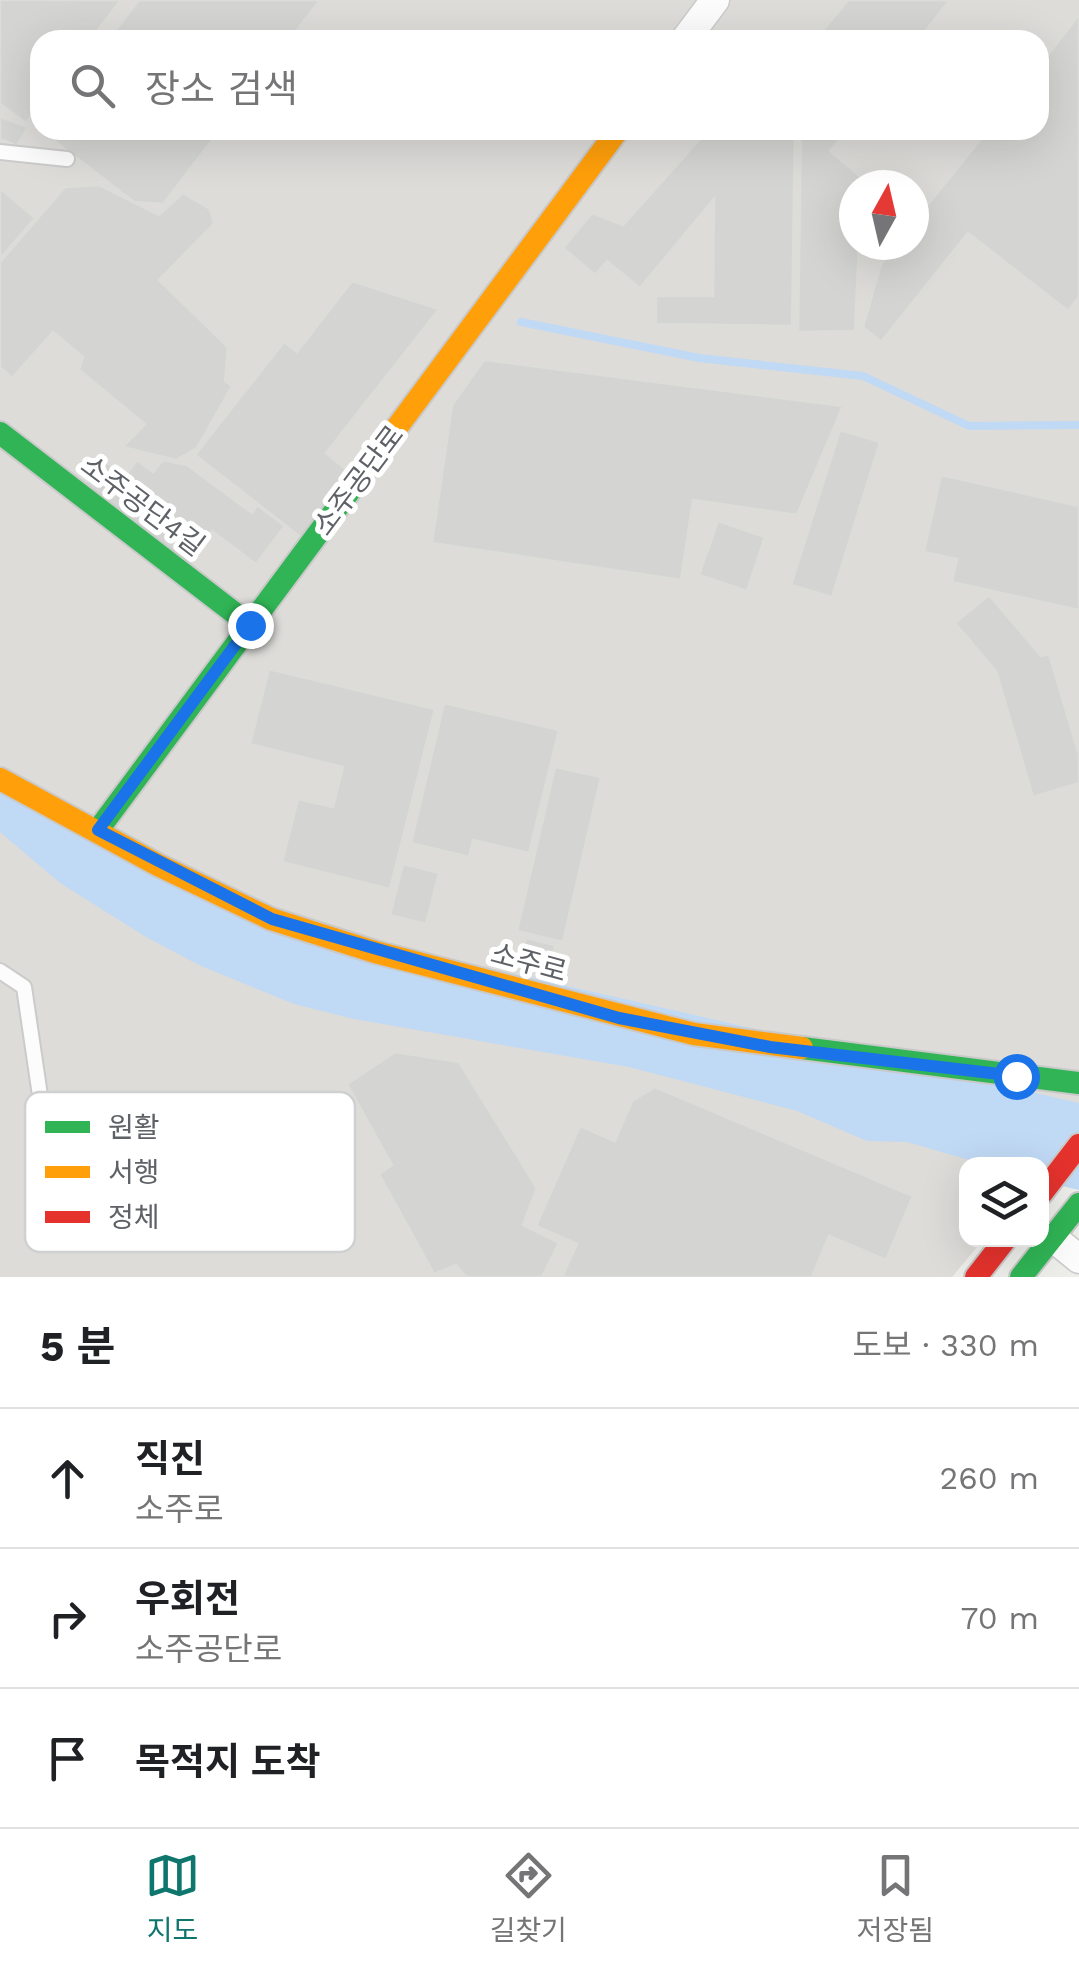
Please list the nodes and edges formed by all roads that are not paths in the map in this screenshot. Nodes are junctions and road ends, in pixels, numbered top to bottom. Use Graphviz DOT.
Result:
graph roads {
  1 [pos="715,0"];
  2 [pos="693,30"];
  3 [pos="611,140"];
  4 [pos="0,152"];
  5 [pos="67,159"];
  6 [pos="0,434"];
  7 [pos="250,625"];
  8 [pos="0,779"];
  9 [pos="98,830"];
  10 [pos="0,971"];
  11 [pos="1079,1083"];
  12 [pos="39,1092"];
  13 [pos="1079,1145"];
  14 [pos="1049,1184"];
  15 [pos="1076,1208"];
  16 [pos="1049,1226"];
  17 [pos="1049,1229"];
  18 [pos="1000,1247"];
  19 [pos="1037,1247"];
  20 [pos="1079,1260"];
  21 [pos="976,1277"];
  22 [pos="1021,1277"];
  1 -- 2 [label="street"];
  3 -- 7 [label="street, 소주공단로"];
  4 -- 5 [label="lane"];
  6 -- 7 [label="street, 소주공단4길"];
  7 -- 9 [label="street, 소주공단로"];
  8 -- 9 [label="street, 소주로"];
  9 -- 11 [label="street, 소주로"];
  10 -- 12 [label="lane"];
  13 -- 14 [label="street"];
  15 -- 16 [label="street"];
  17 -- 20 [label="street"];
  18 -- 21 [label="street"];
  19 -- 22 [label="street"];
}
